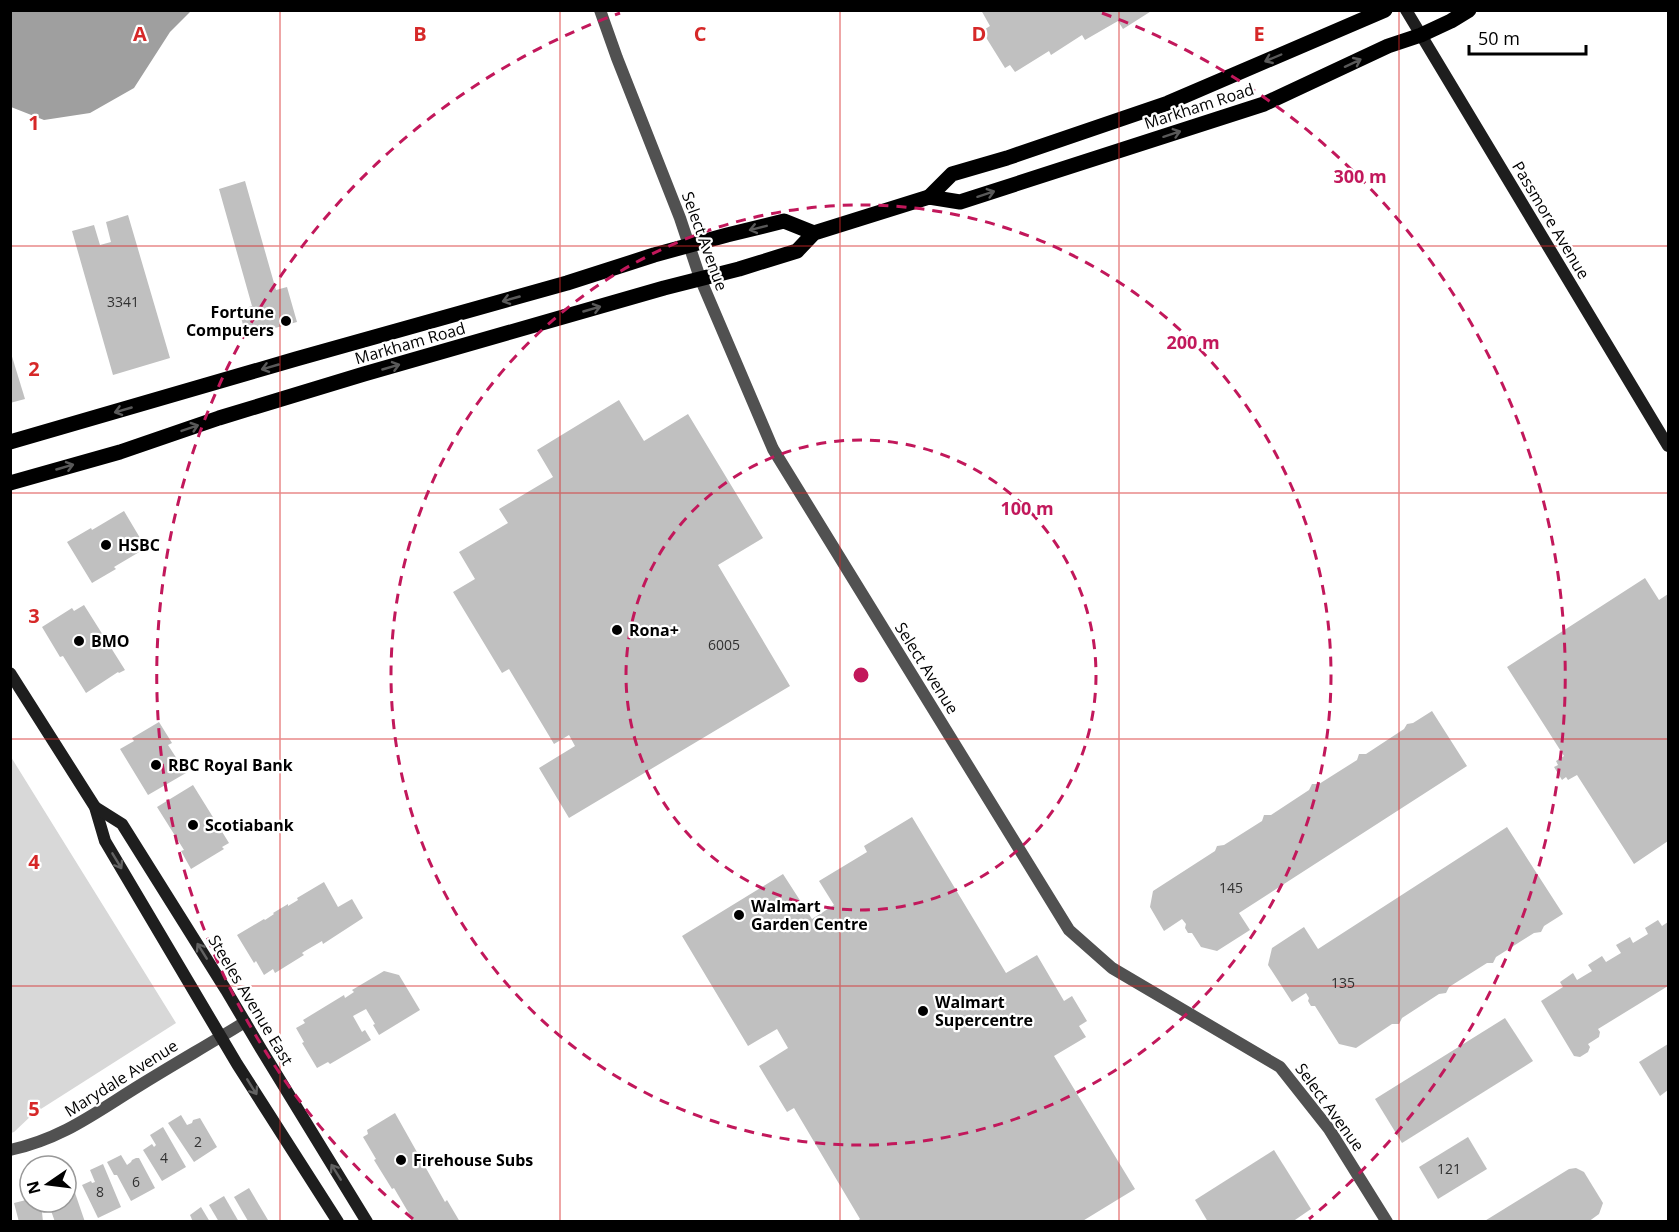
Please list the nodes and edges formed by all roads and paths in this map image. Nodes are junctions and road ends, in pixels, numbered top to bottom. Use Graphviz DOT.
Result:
graph roads {
  1 [pos="600,10"];
  2 [pos="1385,10"];
  3 [pos="1406,10"];
  4 [pos="1469,10"];
  5 [pos="1421,35"];
  6 [pos="929,197"];
  7 [pos="814,233"];
  8 [pos="689,246"];
  9 [pos="700,278"];
  10 [pos="10,442"];
  11 [pos="1668,446"];
  12 [pos="10,483"];
  13 [pos="10,673"];
  14 [pos="95,807"];
  15 [pos="245,1022"];
  16 [pos="221,1037"];
  17 [pos="10,1150"];
  18 [pos="338,1221"];
  19 [pos="367,1221"];
  20 [pos="1387,1221"];
  1 -- 8 [label="street, Select Avenue"];
  2 -- 6 [label="main road, Markham Road, one-way"];
  3 -- 5 [label="main road, Passmore Avenue"];
  4 -- 5 [label="main road, Markham Road"];
  6 -- 5 [label="main road, Markham Road, one-way"];
  5 -- 11 [label="main road, Passmore Avenue"];
  6 -- 7 [label="main road, Markham Road"];
  7 -- 8 [label="main road, Markham Road, one-way"];
  7 -- 9 [label="main road, Markham Road"];
  8 -- 9 [label="street, Select Avenue"];
  8 -- 10 [label="main road, Markham Road, one-way"];
  12 -- 9 [label="main road, Markham Road, one-way"];
  9 -- 20 [label="street, Select Avenue"];
  13 -- 14 [label="main road, Steeles Avenue East"];
  15 -- 14 [label="main road, Steeles Avenue East, one-way"];
  14 -- 16 [label="main road, Steeles Avenue East, one-way"];
  15 -- 16 [label="street, Marydale Avenue"];
  19 -- 15 [label="main road, Steeles Avenue East, one-way"];
  16 -- 17 [label="street, Marydale Avenue"];
  16 -- 18 [label="main road, Steeles Avenue East, one-way"];
}
